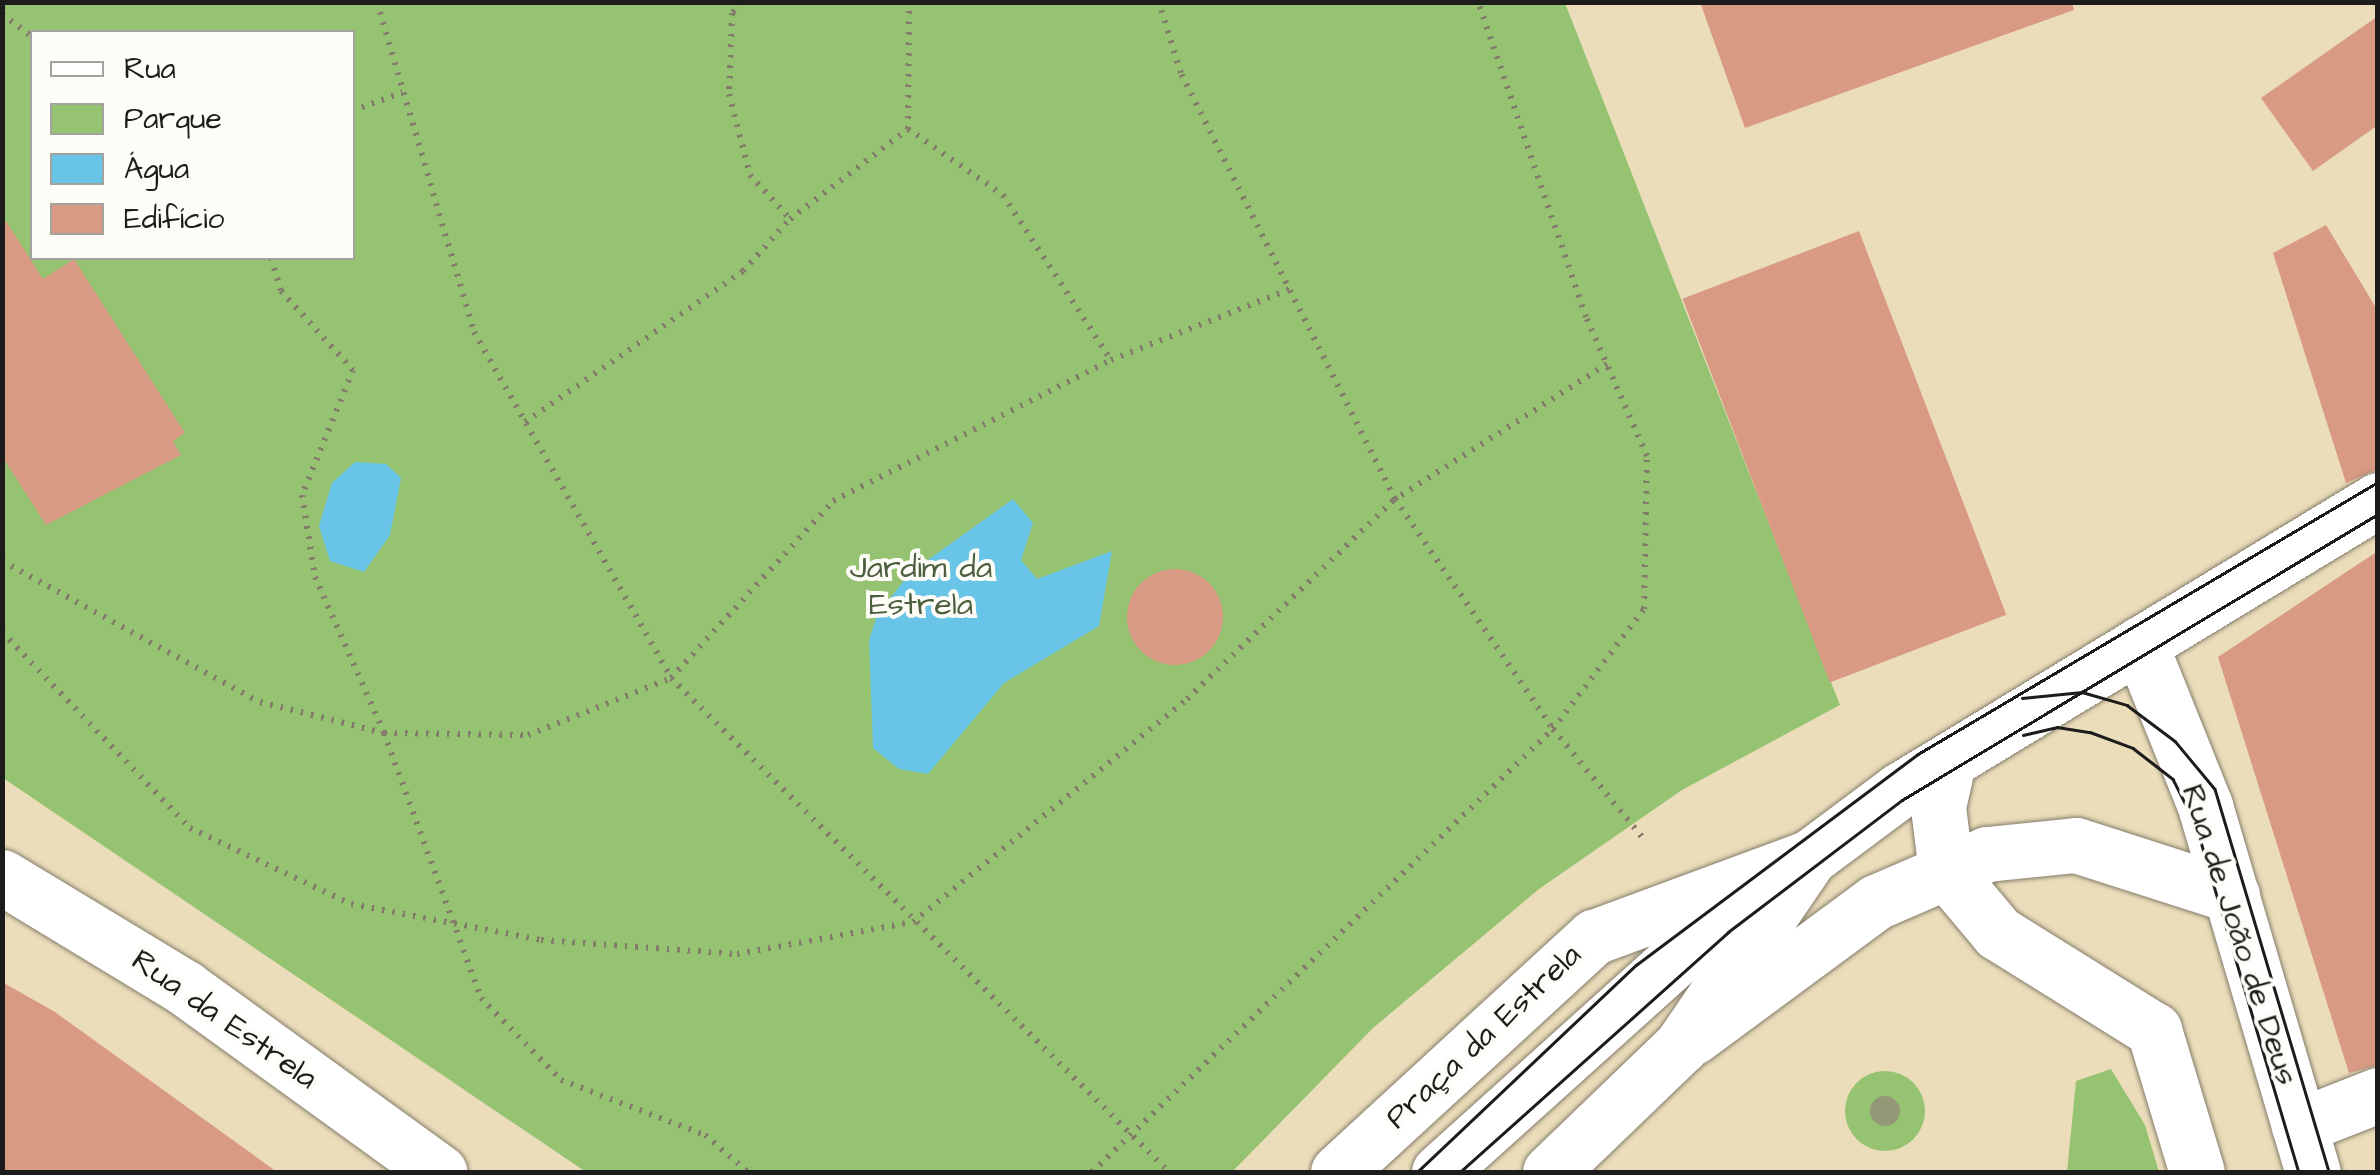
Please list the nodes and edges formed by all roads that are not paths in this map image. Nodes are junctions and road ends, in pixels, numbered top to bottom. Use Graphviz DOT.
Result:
graph roads {
  1 [pos="2378,500"];
  2 [pos="2140,644"];
  3 [pos="1948,762"];
  4 [pos="1810,857"];
  5 [pos="1946,870"];
  6 [pos="2,877"];
  7 [pos="2232,895"];
  8 [pos="1681,1046"];
  9 [pos="2378,1095"];
  10 [pos="2306,1149"];
  11 [pos="1562,1169"];
  12 [pos="439,1172"];
  13 [pos="1338,1172"];
  14 [pos="1438,1172"];
  15 [pos="2197,1172"];
  1 -- 2 [label="main road, Praça da Estrela"];
  2 -- 3 [label="main road, Praça da Estrela"];
  2 -- 7 [label="main road, Rua de João de Deus"];
  3 -- 4 [label="main road, Praça da Estrela"];
  3 -- 5 [label="main road"];
  4 -- 8 [label="main road, Praça da Estrela"];
  4 -- 13 [label="main road, Praça da Estrela"];
  4 -- 14 [label="main road"];
  5 -- 7 [label="main road"];
  5 -- 8 [label="main road"];
  5 -- 15 [label="main road"];
  6 -- 12 [label="main road, Rua da Estrela"];
  7 -- 10 [label="main road, Rua de João de Deus"];
  8 -- 11 [label="main road, Praça da Estrela"];
  9 -- 10 [label="main road"];
}
